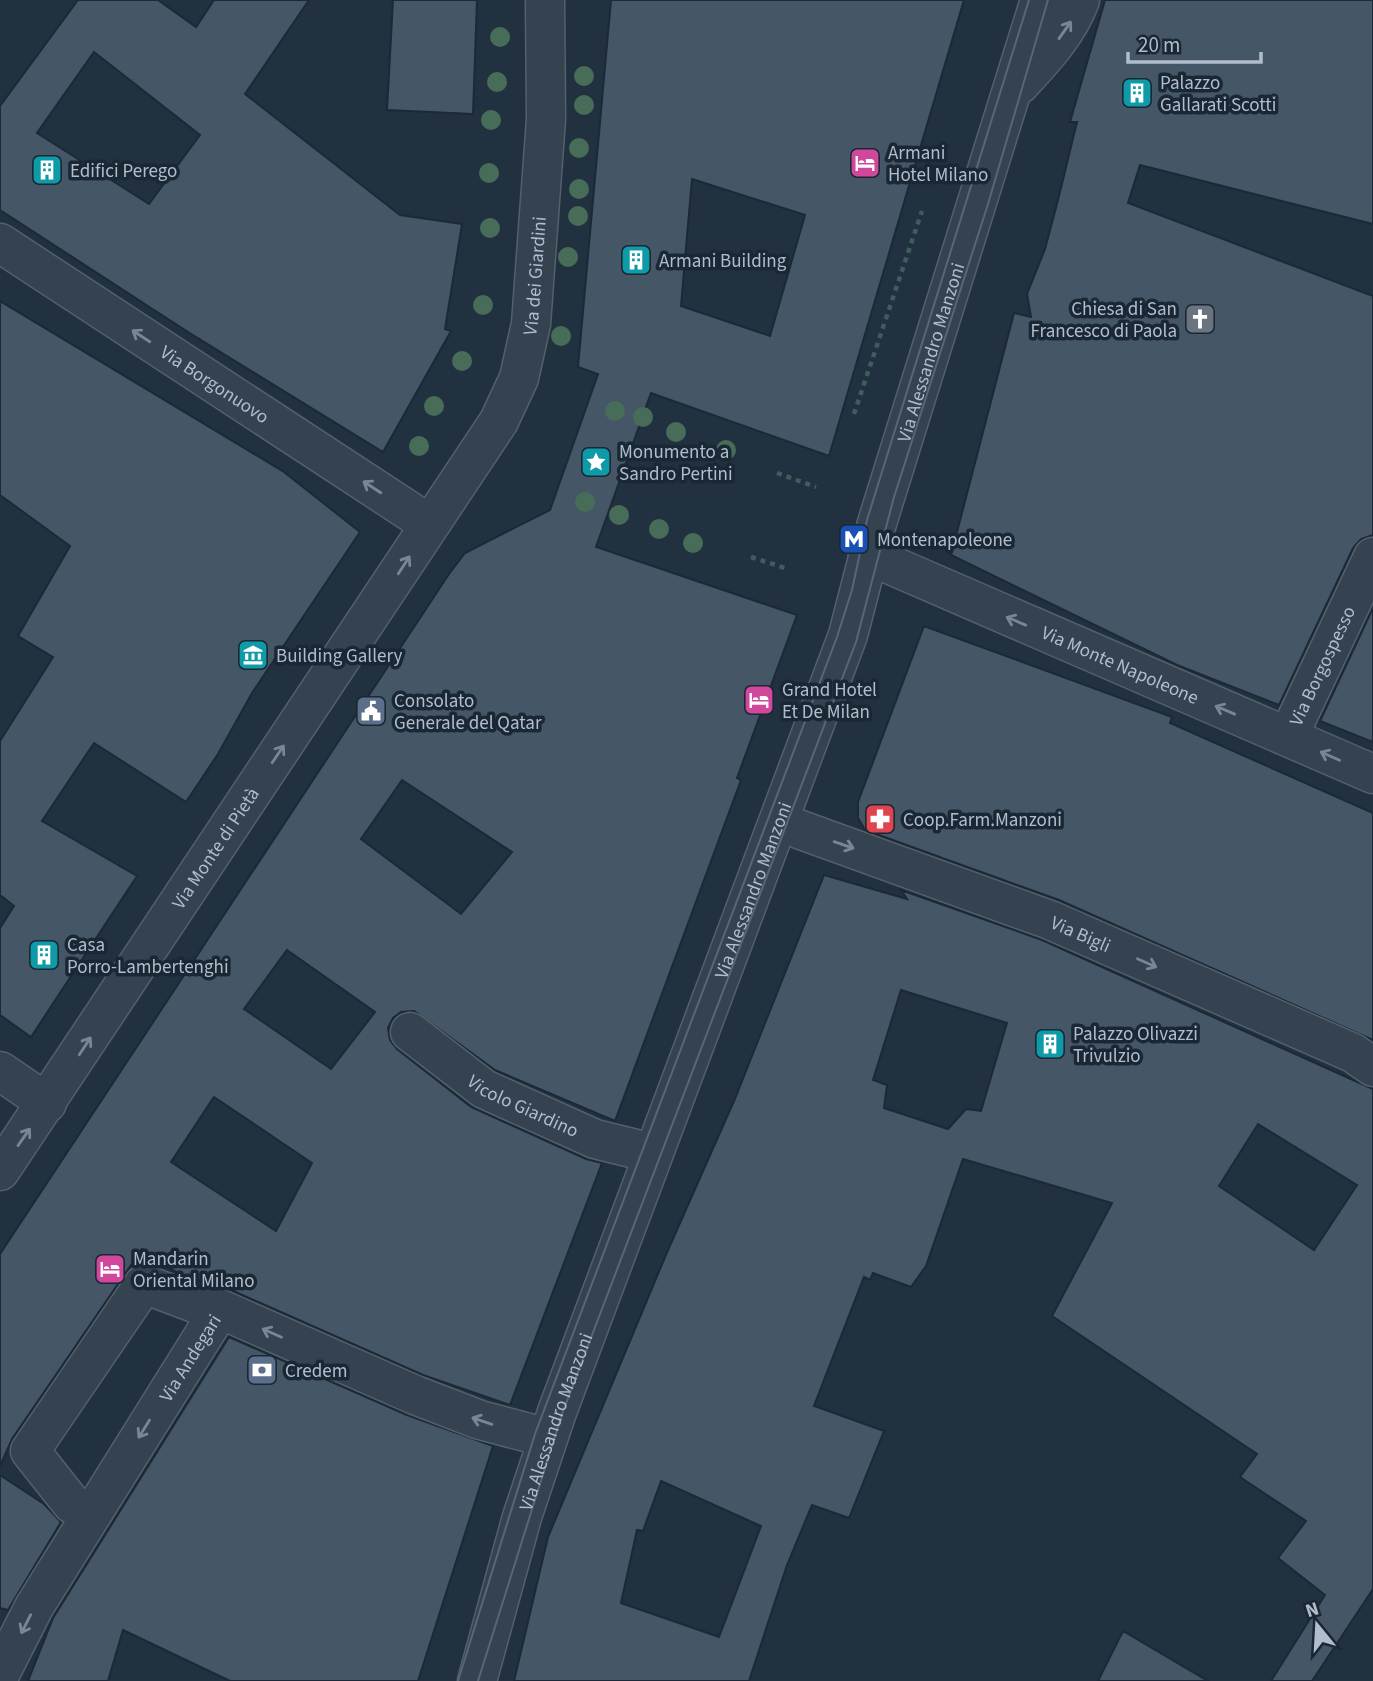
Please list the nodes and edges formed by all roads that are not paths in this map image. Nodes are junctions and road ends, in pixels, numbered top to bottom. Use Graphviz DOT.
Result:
graph roads {
  1 [pos="545,0"];
  2 [pos="1040,0"];
  3 [pos="1080,0"];
  4 [pos="1012,93"];
  5 [pos="0,243"];
  6 [pos="429,524"];
  7 [pos="867,555"];
  8 [pos="1373,557"];
  9 [pos="1288,737"];
  10 [pos="1373,774"];
  11 [pos="779,822"];
  12 [pos="410,1032"];
  13 [pos="1373,1067"];
  14 [pos="0,1071"];
  15 [pos="47,1103"];
  16 [pos="652,1153"];
  17 [pos="0,1171"];
  18 [pos="219,1309"];
  19 [pos="548,1438"];
  20 [pos="92,1513"];
  21 [pos="0,1674"];
  22 [pos="477,1681"];
  1 -- 6 [label="street, Via dei Giardini"];
  2 -- 4 [label="street, Via Alessandro Manzoni"];
  4 -- 3 [label="street, Via Alessandro Manzoni, one-way"];
  4 -- 7 [label="street, Via Alessandro Manzoni"];
  6 -- 5 [label="street, Via Borgonuovo, one-way"];
  15 -- 6 [label="street, Via Monte di Pietà, one-way"];
  9 -- 7 [label="street, Via Monte Napoleone, one-way"];
  7 -- 11 [label="street, Via Alessandro Manzoni"];
  8 -- 9 [label="street, Via Borgospesso"];
  10 -- 9 [label="street, Via Monte Napoleone, one-way"];
  11 -- 13 [label="street, Via Bigli, one-way"];
  11 -- 16 [label="street, Via Alessandro Manzoni"];
  12 -- 16 [label="street, Vicolo Giardino"];
  14 -- 15 [label="street"];
  17 -- 15 [label="street, Via Monte di Pietà, one-way"];
  16 -- 19 [label="street, Via Alessandro Manzoni"];
  19 -- 18 [label="street, Via Andegari, one-way"];
  18 -- 20 [label="street, Via Andegari, one-way"];
  18 -- 20 [label="street"];
  19 -- 22 [label="street, Via Alessandro Manzoni"];
  20 -- 21 [label="street, Via Andegari, one-way"];
}
